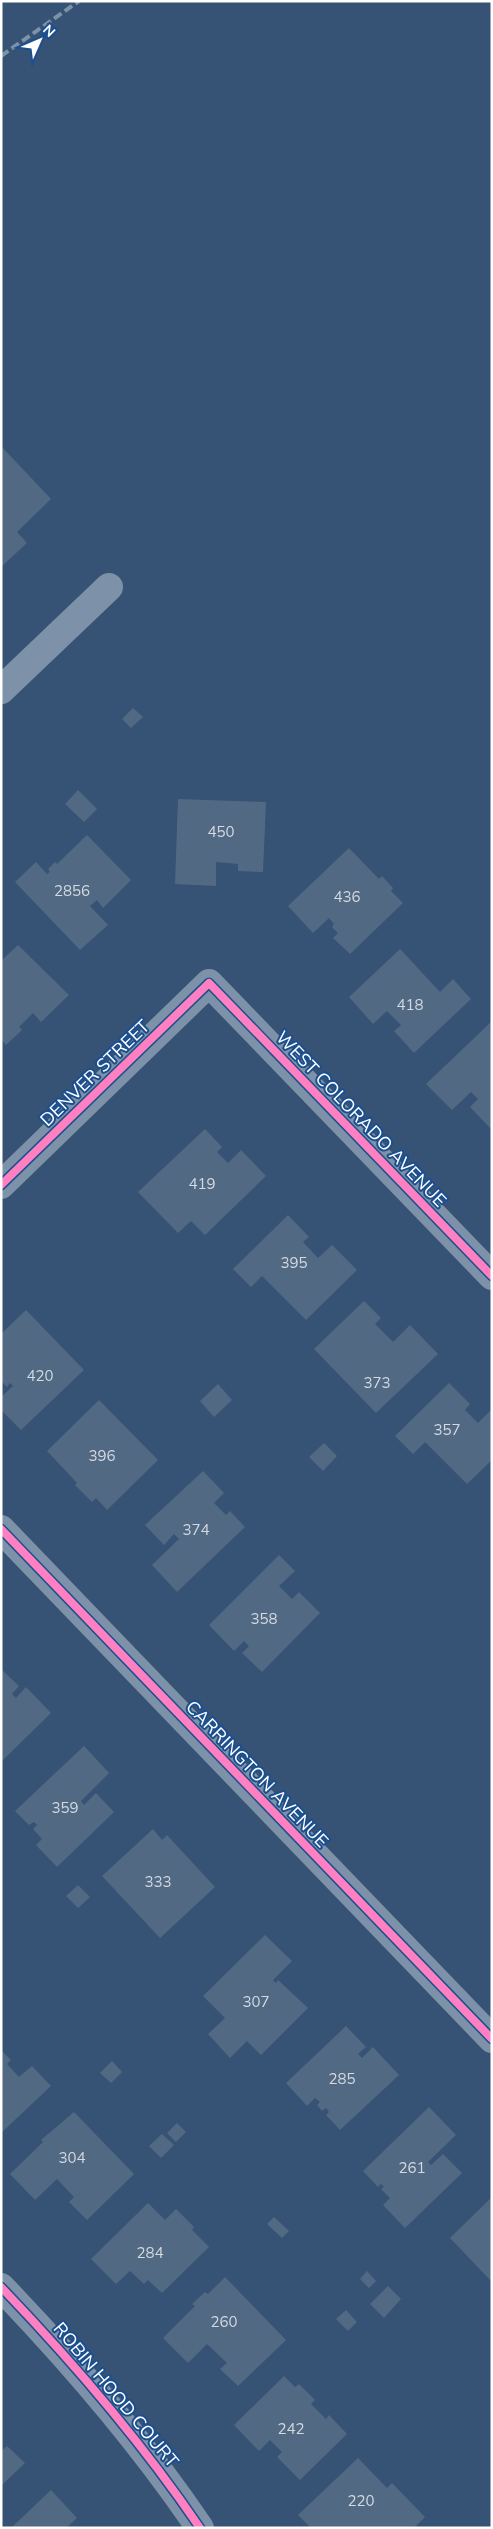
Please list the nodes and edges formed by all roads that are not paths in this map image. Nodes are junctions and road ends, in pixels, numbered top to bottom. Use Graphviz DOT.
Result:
graph roads {
  1 [pos="109,587"];
  2 [pos="1,690"];
  3 [pos="209,983"];
  4 [pos="1,1185"];
  5 [pos="492,1276"];
  6 [pos="1,1529"];
  7 [pos="492,2039"];
  8 [pos="1,2287"];
  9 [pos="200,2528"];
  1 -- 2 [label="street"];
  3 -- 4 [label="street, DENVER STREET"];
  3 -- 5 [label="street, WEST COLORADO AVENUE"];
  6 -- 7 [label="street, CARRINGTON AVENUE"];
  8 -- 9 [label="street, ROBIN HOOD COURT"];
}
